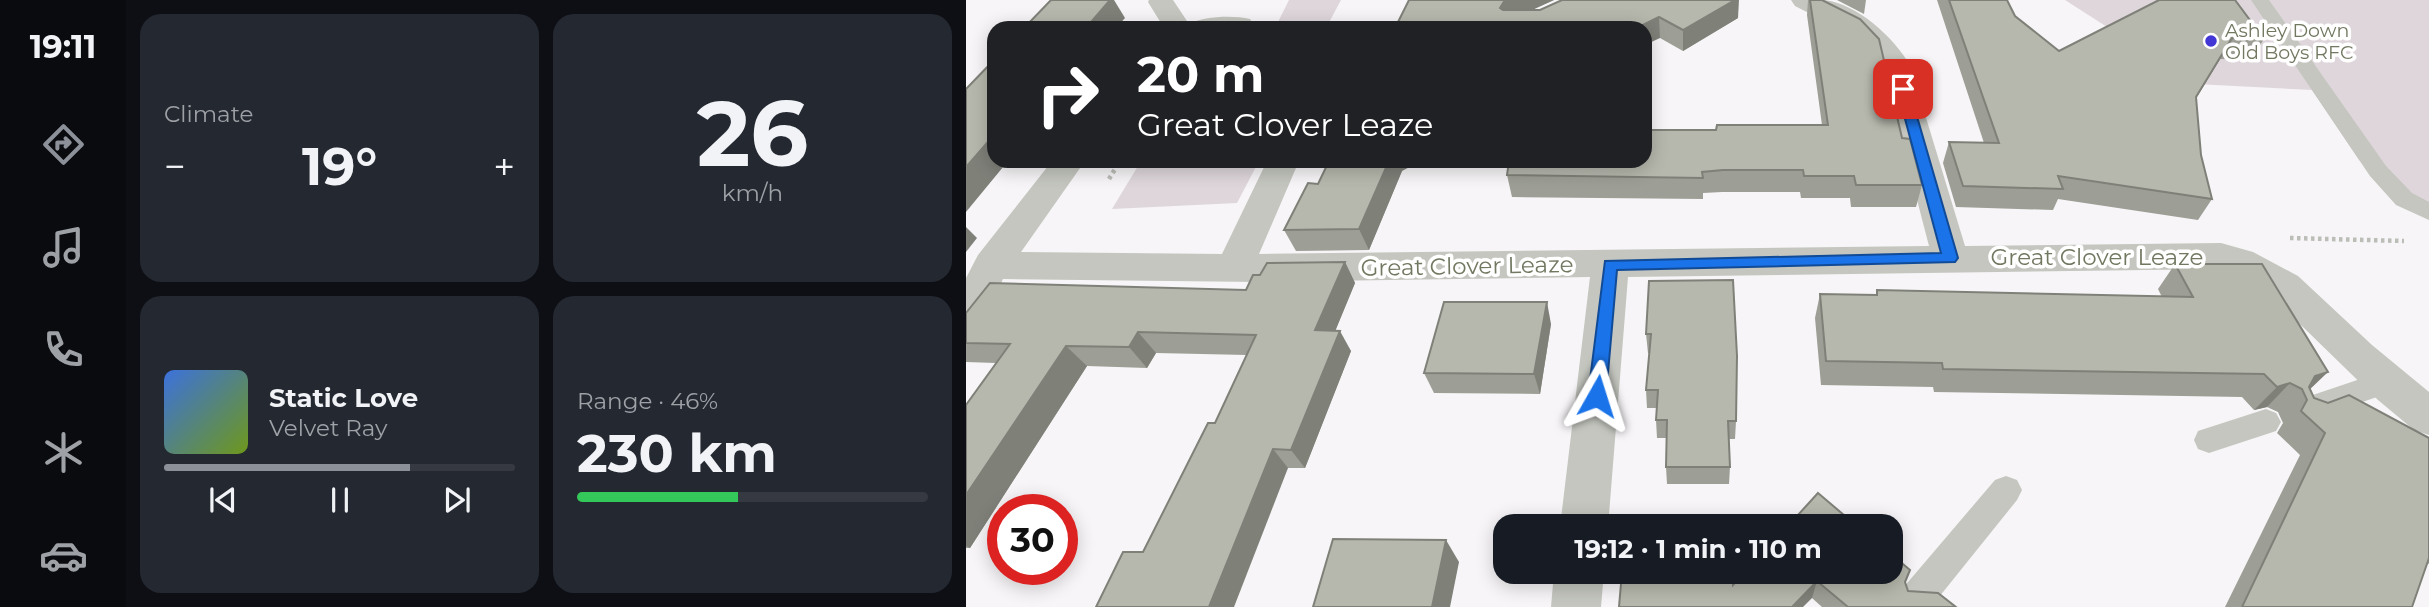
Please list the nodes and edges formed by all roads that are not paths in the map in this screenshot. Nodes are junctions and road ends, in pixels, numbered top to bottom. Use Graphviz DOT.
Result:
graph roads {
  1 [pos="1804,0"];
  2 [pos="2260,0"];
  3 [pos="1161,2"];
  4 [pos="1173,21"];
  5 [pos="1064,168"];
  6 [pos="1280,168"];
  7 [pos="2429,212"];
  8 [pos="1950,258"];
  9 [pos="991,265"];
  10 [pos="1610,265"];
  11 [pos="1234,268"];
  12 [pos="966,315"];
  13 [pos="2387,382"];
  14 [pos="2302,411"];
  15 [pos="2429,417"];
  16 [pos="2266,422"];
  17 [pos="2209,440"];
  18 [pos="2006,490"];
  19 [pos="1585,514"];
  20 [pos="1578,584"];
  21 [pos="1915,600"];
  22 [pos="1576,607"];
  1 -- 8 [label="street"];
  2 -- 7 [label="lane"];
  3 -- 4 [label="street"];
  5 -- 9 [label="street"];
  6 -- 11 [label="street"];
  8 -- 10 [label="street, Great Clover Leaze"];
  8 -- 13 [label="street, Great Clover Leaze"];
  9 -- 11 [label="street, Great Clover Leaze"];
  9 -- 12 [label="street"];
  10 -- 11 [label="street, Great Clover Leaze"];
  10 -- 19 [label="street"];
  13 -- 14 [label="lane"];
  13 -- 15 [label="street, Great Clover Leaze"];
  16 -- 17 [label="lane"];
  18 -- 21 [label="lane"];
  20 -- 22 [label="street"];
}
